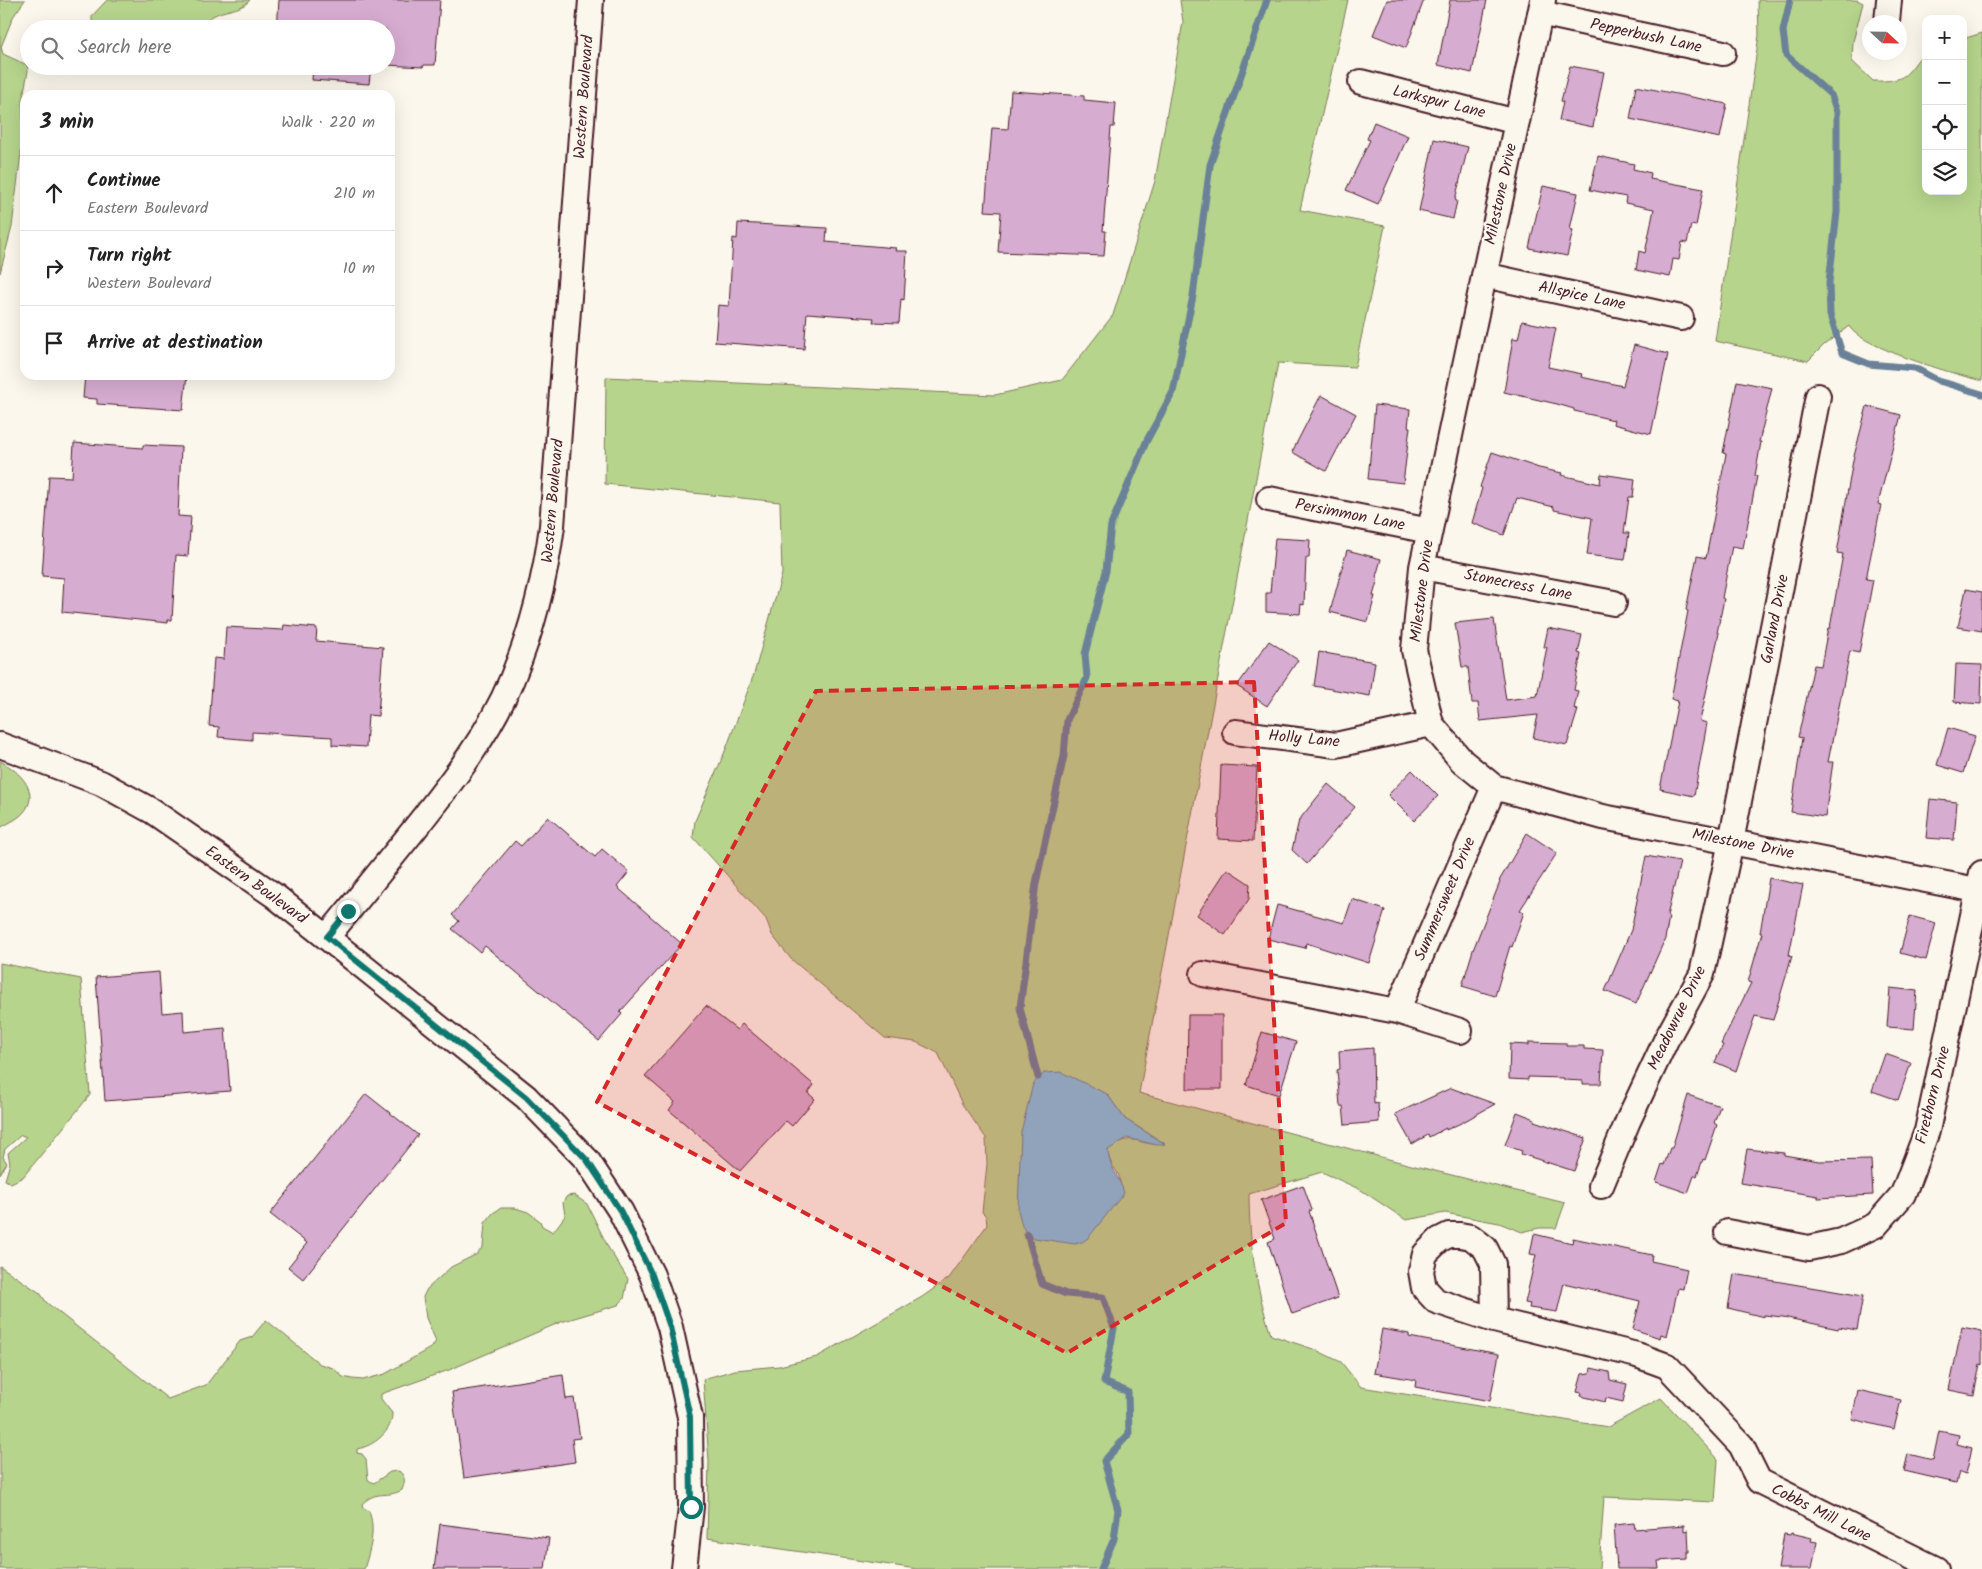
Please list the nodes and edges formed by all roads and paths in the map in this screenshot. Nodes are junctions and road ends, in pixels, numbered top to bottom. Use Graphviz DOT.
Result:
graph roads {
  1 [pos="591,0"];
  2 [pos="1889,0"];
  3 [pos="1542,6"];
  4 [pos="1888,15"];
  5 [pos="1723,53"];
  6 [pos="1361,82"];
  7 [pos="1517,122"];
  8 [pos="1484,275"];
  9 [pos="1680,318"];
  10 [pos="1818,396"];
  11 [pos="1269,499"];
  12 [pos="1430,531"];
  13 [pos="1422,567"];
  14 [pos="1614,603"];
  15 [pos="1431,724"];
  16 [pos="1235,732"];
  17 [pos="0,745"];
  18 [pos="1494,787"];
  19 [pos="1731,842"];
  20 [pos="1981,885"];
  21 [pos="327,937"];
  22 [pos="1203,974"];
  23 [pos="1397,1011"];
  24 [pos="1460,1031"];
  25 [pos="1600,1186"];
  26 [pos="1727,1232"];
  27 [pos="1494,1320"];
  28 [pos="684,1569"];
  29 [pos="1936,1569"];
  1 -- 21 [label="street, Western Boulevard"];
  2 -- 4 [label="street"];
  3 -- 5 [label="street, Pepperbush Lane"];
  3 -- 7 [label="street, Milestone Drive"];
  6 -- 7 [label="street, Larkspur Lane"];
  7 -- 8 [label="street, Milestone Drive"];
  8 -- 9 [label="street, Allspice Lane"];
  8 -- 12 [label="street, Milestone Drive"];
  10 -- 19 [label="street, Garland Drive"];
  11 -- 12 [label="street, Persimmon Lane"];
  12 -- 13 [label="street, Milestone Drive"];
  13 -- 14 [label="street, Stonecress Lane"];
  13 -- 15 [label="street, Milestone Drive"];
  15 -- 16 [label="street, Holly Lane"];
  15 -- 18 [label="street, Milestone Drive"];
  17 -- 21 [label="street, Eastern Boulevard"];
  18 -- 19 [label="street, Milestone Drive"];
  18 -- 23 [label="street, Summersweet Drive"];
  19 -- 20 [label="street, Milestone Drive"];
  19 -- 25 [label="street, Meadowrue Drive"];
  20 -- 26 [label="street, Firethorn Drive"];
  21 -- 28 [label="street, Eastern Boulevard"];
  22 -- 23 [label="street"];
  23 -- 24 [label="street"];
  27 -- 29 [label="street, Cobbs Mill Lane"];
}
